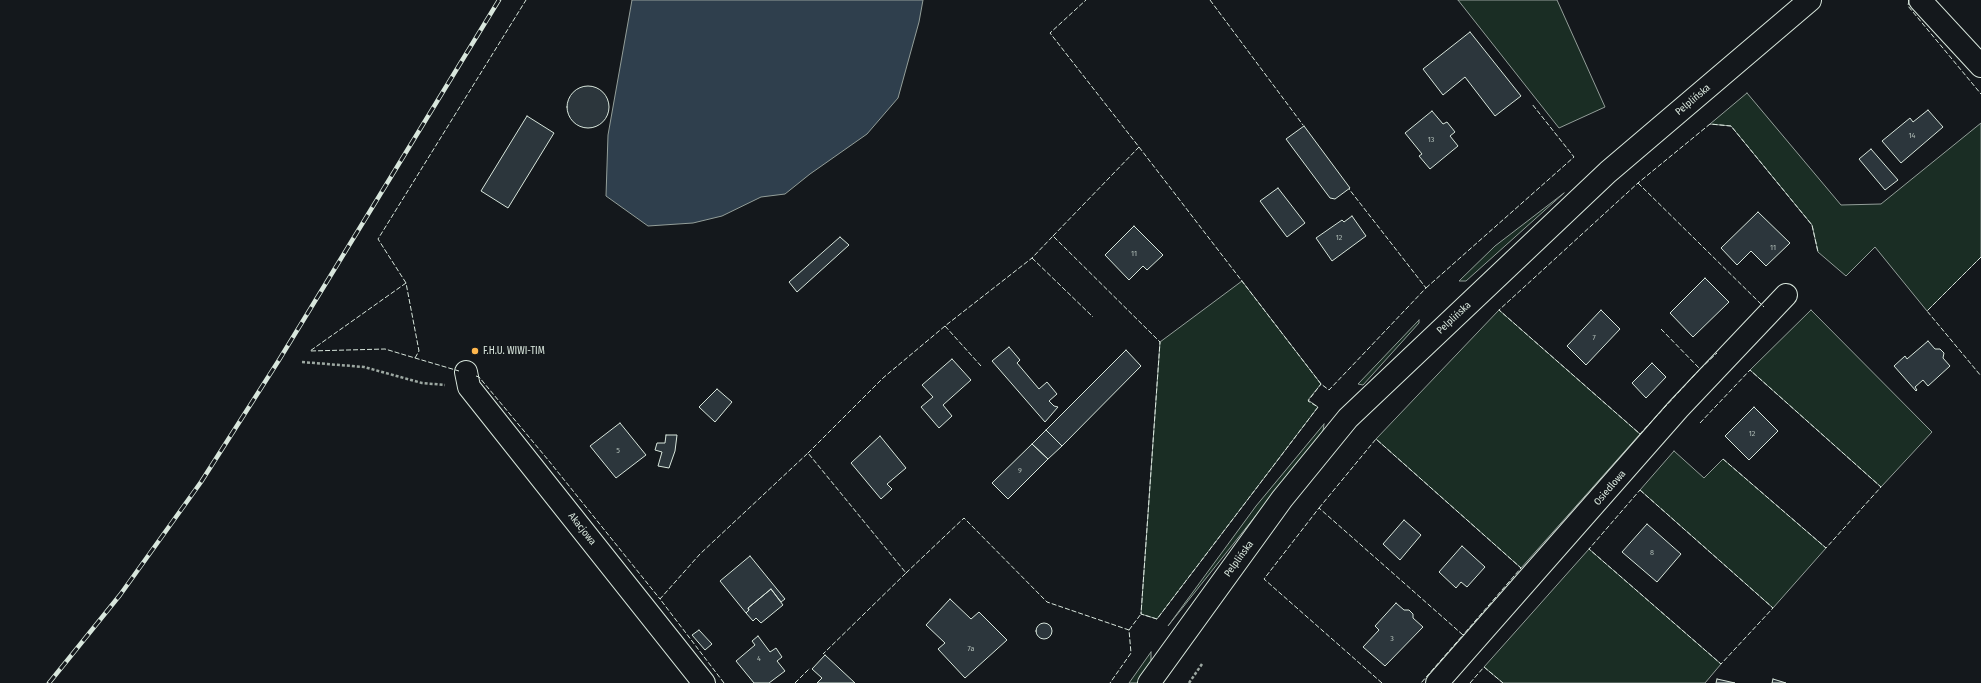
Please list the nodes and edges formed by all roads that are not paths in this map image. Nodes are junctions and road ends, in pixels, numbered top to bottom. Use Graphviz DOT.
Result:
graph roads {
  1 [pos="1810,0"];
  2 [pos="1920,0"];
  3 [pos="1981,66"];
  4 [pos="1786,295"];
  5 [pos="468,380"];
  6 [pos="704,683"];
  7 [pos="1149,683"];
  8 [pos="1436,683"];
  1 -- 7 [label="main road, Pelplińska"];
  2 -- 3 [label="main road"];
  4 -- 8 [label="main road, Osiedlowa"];
  5 -- 6 [label="main road, Akacjowa"];
}
